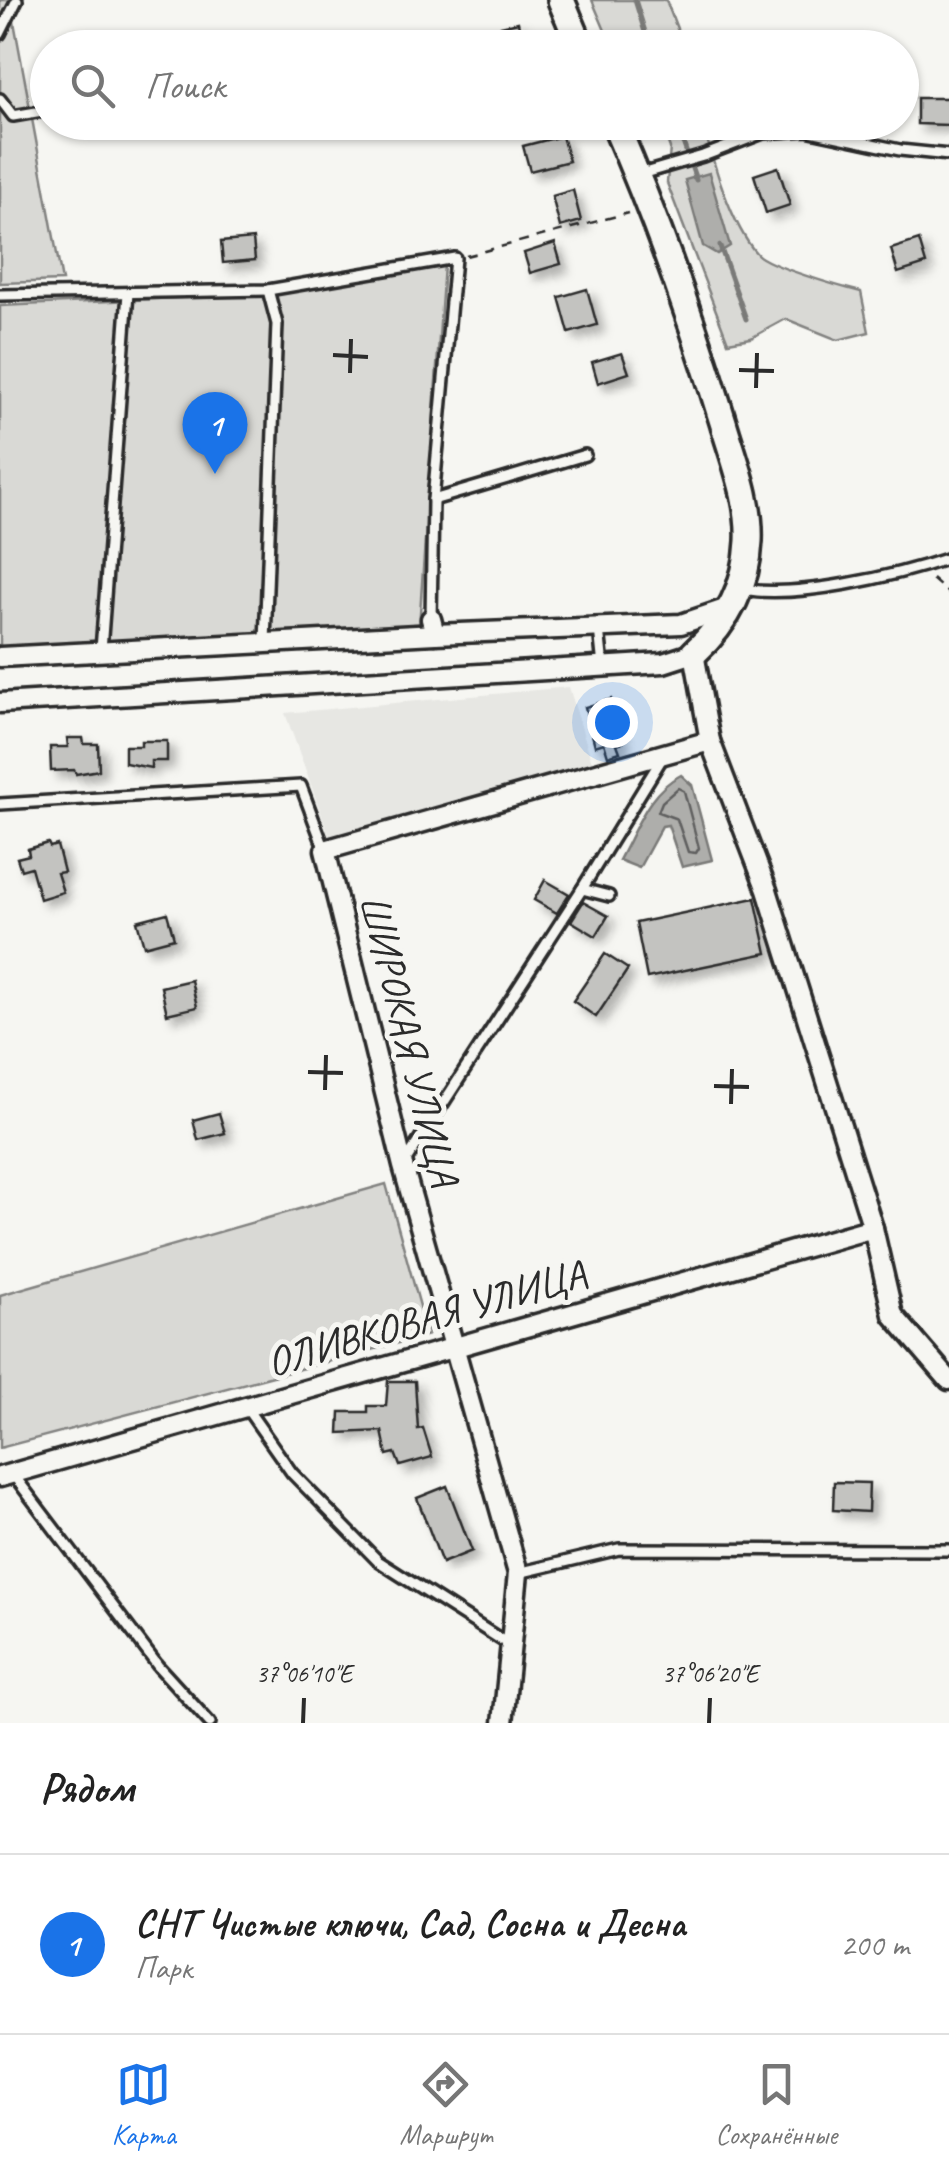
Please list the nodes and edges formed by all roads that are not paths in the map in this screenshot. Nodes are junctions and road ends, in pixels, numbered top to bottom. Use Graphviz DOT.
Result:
graph roads {
  1 [pos="17,0"];
  2 [pos="561,0"];
  3 [pos="574,30"];
  4 [pos="0,34"];
  5 [pos="0,98"];
  6 [pos="30,113"];
  7 [pos="622,140"];
  8 [pos="745,140"];
  9 [pos="853,140"];
  10 [pos="949,155"];
  11 [pos="637,175"];
  12 [pos="268,290"];
  13 [pos="128,292"];
  14 [pos="0,295"];
  15 [pos="585,455"];
  16 [pos="432,500"];
  17 [pos="949,558"];
  18 [pos="736,598"];
  19 [pos="433,626"];
  20 [pos="599,628"];
  21 [pos="265,644"];
  22 [pos="101,650"];
  23 [pos="694,653"];
  24 [pos="0,657"];
  25 [pos="602,667"];
  26 [pos="0,703"];
  27 [pos="710,740"];
  28 [pos="664,754"];
  29 [pos="0,804"];
  30 [pos="325,850"];
  31 [pos="582,889"];
  32 [pos="608,896"];
  33 [pos="403,1166"];
  34 [pos="872,1228"];
  35 [pos="454,1346"];
  36 [pos="949,1380"];
  37 [pos="245,1406"];
  38 [pos="6,1475"];
  39 [pos="949,1550"];
  40 [pos="518,1572"];
  41 [pos="511,1646"];
  42 [pos="210,1723"];
  43 [pos="503,1723"];
  1 -- 4 [label="lane"];
  2 -- 3 [label="street"];
  5 -- 6 [label="lane"];
  7 -- 11 [label="street"];
  8 -- 11 [label="lane"];
  9 -- 10 [label="lane"];
  11 -- 18 [label="street"];
  12 -- 13 [label="lane"];
  12 -- 16 [label="lane"];
  12 -- 21 [label="lane"];
  13 -- 14 [label="lane"];
  13 -- 22 [label="lane"];
  15 -- 16 [label="lane"];
  16 -- 19 [label="lane"];
  17 -- 18 [label="lane"];
  18 -- 20 [label="street"];
  18 -- 23 [label="street"];
  19 -- 20 [label="street"];
  19 -- 21 [label="street"];
  20 -- 25 [label="lane"];
  21 -- 22 [label="street"];
  22 -- 24 [label="street"];
  23 -- 25 [label="street"];
  23 -- 27 [label="street"];
  25 -- 26 [label="street"];
  27 -- 28 [label="street, ШИРОКАЯ УЛИЦА"];
  27 -- 34 [label="street"];
  28 -- 30 [label="street, ШИРОКАЯ УЛИЦА"];
  28 -- 31 [label="lane"];
  29 -- 30 [label="lane"];
  30 -- 33 [label="street, ШИРОКАЯ УЛИЦА"];
  31 -- 32 [label="lane"];
  31 -- 33 [label="lane"];
  33 -- 35 [label="street, ШИРОКАЯ УЛИЦА"];
  34 -- 35 [label="street, ОЛИВКОВАЯ УЛИЦА"];
  34 -- 36 [label="street"];
  35 -- 37 [label="street, ОЛИВКОВАЯ УЛИЦА"];
  35 -- 40 [label="street, ШИРОКАЯ УЛИЦА"];
  37 -- 38 [label="street, ОЛИВКОВАЯ УЛИЦА"];
  37 -- 41 [label="lane"];
  38 -- 42 [label="lane"];
  39 -- 40 [label="lane"];
  40 -- 41 [label="street, ШИРОКАЯ УЛИЦА"];
  41 -- 43 [label="street, ШИРОКАЯ УЛИЦА"];
}
